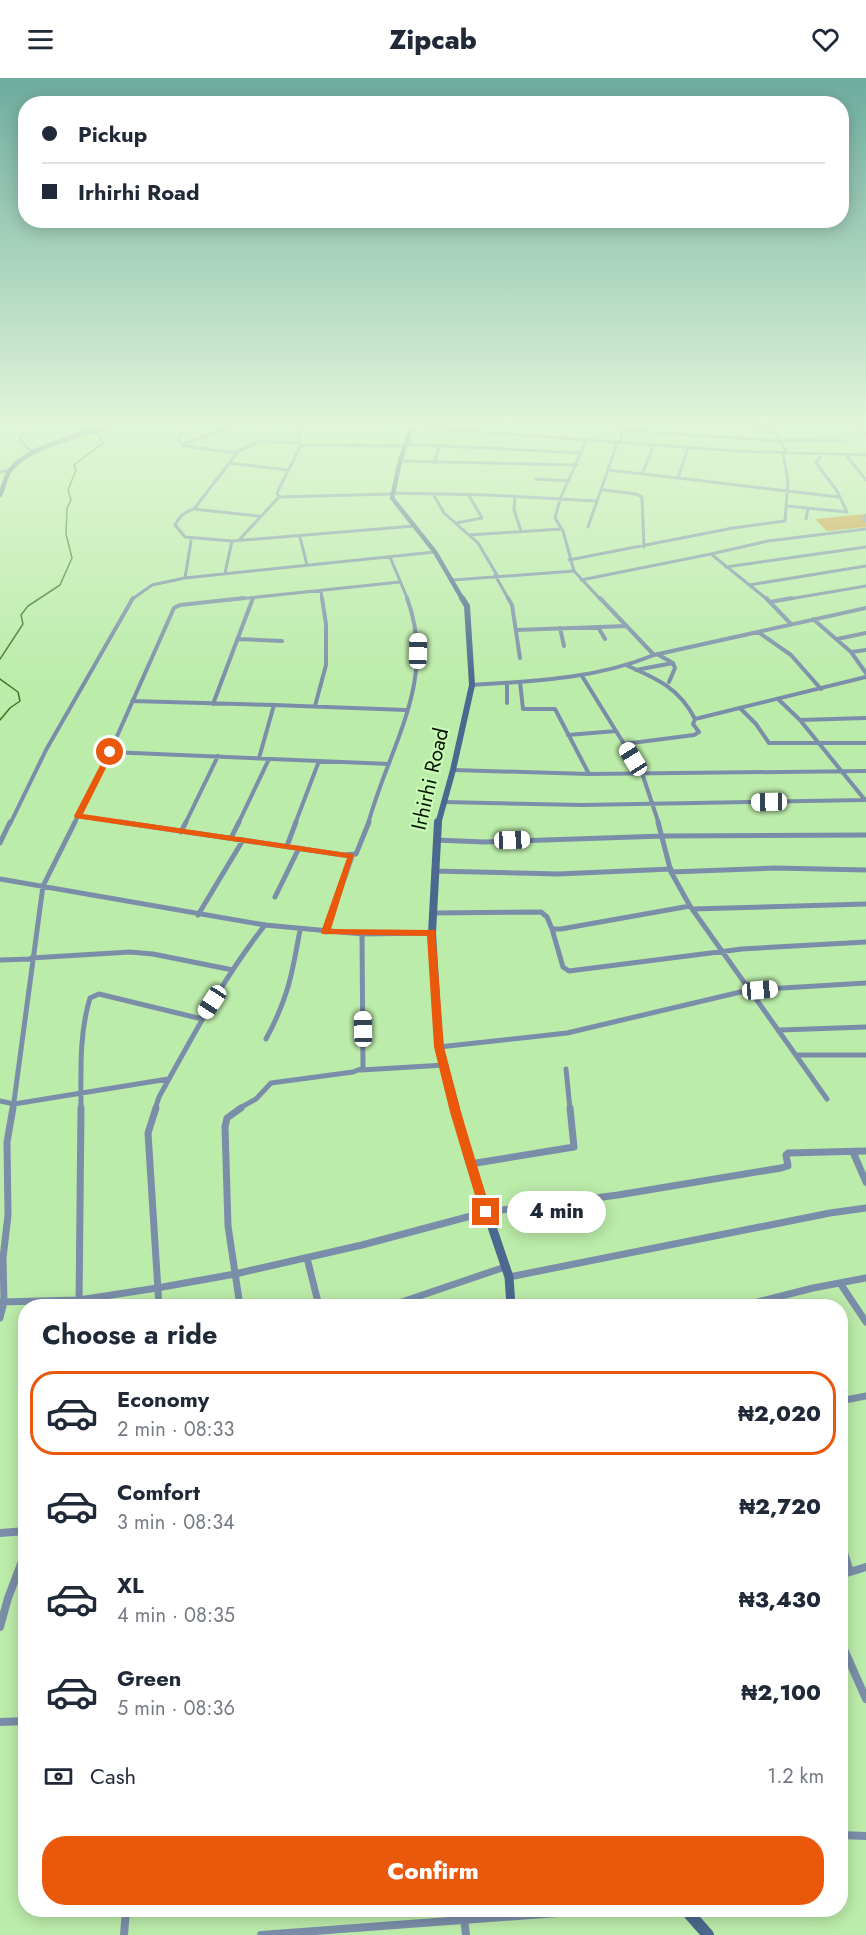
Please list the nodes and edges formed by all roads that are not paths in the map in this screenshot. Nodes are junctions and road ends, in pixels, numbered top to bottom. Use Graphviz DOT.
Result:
graph roads {
  1 [pos="808,509"];
  2 [pos="190,510"];
  3 [pos="199,510"];
  4 [pos="266,510"];
  5 [pos="402,510"];
  6 [pos="441,510"];
  7 [pos="477,510"];
  8 [pos="514,510"];
  9 [pos="557,510"];
  10 [pos="593,510"];
  11 [pos="642,510"];
  12 [pos="787,510"];
  13 [pos="814,510"];
  14 [pos="845,510"];
  15 [pos="259,516"];
  16 [pos="866,516"];
  17 [pos="806,519"];
  18 [pos="866,521"];
  19 [pos="456,524"];
  20 [pos="414,526"];
  21 [pos="588,527"];
  22 [pos="561,529"];
  23 [pos="866,529"];
  24 [pos="521,531"];
  25 [pos="469,535"];
  26 [pos="300,537"];
  27 [pos="239,540"];
  28 [pos="191,541"];
  29 [pos="232,541"];
  30 [pos="644,547"];
  31 [pos="866,547"];
  32 [pos="435,552"];
  33 [pos="711,554"];
  34 [pos="390,557"];
  35 [pos="569,560"];
  36 [pos="307,565"];
  37 [pos="866,566"];
  38 [pos="726,567"];
  39 [pos="574,571"];
  40 [pos="225,573"];
  41 [pos="496,575"];
  42 [pos="185,578"];
  43 [pos="453,580"];
  44 [pos="581,580"];
  45 [pos="400,582"];
  46 [pos="749,585"];
  47 [pos="866,586"];
  48 [pos="321,590"];
  49 [pos="253,598"];
  50 [pos="770,602"];
  51 [pos="866,608"];
  52 [pos="813,619"];
  53 [pos="791,624"];
  54 [pos="627,626"];
  55 [pos="598,627"];
  56 [pos="560,628"];
  57 [pos="516,630"];
  58 [pos="758,632"];
  59 [pos="866,633"];
  60 [pos="238,639"];
  61 [pos="605,639"];
  62 [pos="837,639"];
  63 [pos="282,641"];
  64 [pos="564,646"];
  65 [pos="866,650"];
  66 [pos="851,652"];
  67 [pos="656,655"];
  68 [pos="520,658"];
  69 [pos="673,663"];
  70 [pos="628,666"];
  71 [pos="636,670"];
  72 [pos="866,672"];
  73 [pos="582,676"];
  74 [pos="866,677"];
  75 [pos="507,682"];
  76 [pos="520,682"];
  77 [pos="669,682"];
  78 [pos="472,685"];
  79 [pos="821,689"];
  80 [pos="778,699"];
  81 [pos="132,701"];
  82 [pos="507,703"];
  83 [pos="213,704"];
  84 [pos="274,705"];
  85 [pos="315,706"];
  86 [pos="740,708"];
  87 [pos="406,710"];
  88 [pos="866,718"];
  89 [pos="695,719"];
  90 [pos="800,720"];
  91 [pos="616,731"];
  92 [pos="568,735"];
  93 [pos="819,742"];
  94 [pos="866,743"];
  95 [pos="624,744"];
  96 [pos="110,752"];
  97 [pos="218,756"];
  98 [pos="259,758"];
  99 [pos="269,759"];
  100 [pos="319,761"];
  101 [pos="389,764"];
  102 [pos="453,770"];
  103 [pos="842,770"];
  104 [pos="866,771"];
  105 [pos="642,773"];
  106 [pos="589,774"];
  107 [pos="865,800"];
  108 [pos="444,802"];
  109 [pos="651,803"];
  110 [pos="78,816"];
  111 [pos="181,832"];
  112 [pos="866,835"];
  113 [pos="663,836"];
  114 [pos="231,838"];
  115 [pos="243,840"];
  116 [pos="436,840"];
  117 [pos="0,843"];
  118 [pos="287,846"];
  119 [pos="299,848"];
  120 [pos="351,856"];
  121 [pos="866,870"];
  122 [pos="434,871"];
  123 [pos="671,871"];
  124 [pos="0,879"];
  125 [pos="43,886"];
  126 [pos="275,897"];
  127 [pos="866,904"];
  128 [pos="692,908"];
  129 [pos="432,913"];
  130 [pos="198,915"];
  131 [pos="265,925"];
  132 [pos="552,929"];
  133 [pos="300,930"];
  134 [pos="326,932"];
  135 [pos="432,933"];
  136 [pos="362,934"];
  137 [pos="866,942"];
  138 [pos="723,951"];
  139 [pos="31,958"];
  140 [pos="0,960"];
  141 [pos="233,970"];
  142 [pos="866,983"];
  143 [pos="749,990"];
  144 [pos="201,1019"];
  145 [pos="866,1027"];
  146 [pos="780,1030"];
  147 [pos="266,1039"];
  148 [pos="439,1047"];
  149 [pos="798,1055"];
  150 [pos="866,1056"];
  151 [pos="446,1065"];
  152 [pos="566,1069"];
  153 [pos="359,1070"];
  154 [pos="168,1079"];
  155 [pos="80,1093"];
  156 [pos="827,1100"];
  157 [pos="0,1101"];
  158 [pos="14,1104"];
  159 [pos="866,1151"];
  160 [pos="853,1152"];
  161 [pos="470,1164"];
  162 [pos="866,1182"];
  163 [pos="866,1208"];
  164 [pos="486,1212"];
  165 [pos="307,1258"];
  166 [pos="505,1267"];
  167 [pos="235,1274"];
  168 [pos="509,1277"];
  169 [pos="866,1278"];
  170 [pos="840,1283"];
  171 [pos="157,1288"];
  172 [pos="79,1299"];
  173 [pos="100,1299"];
  174 [pos="158,1299"];
  175 [pos="239,1299"];
  176 [pos="317,1299"];
  177 [pos="411,1299"];
  178 [pos="511,1299"];
  179 [pos="772,1299"];
  180 [pos="2,1302"];
  181 [pos="18,1302"];
  182 [pos="0,1318"];
  183 [pos="866,1322"];
  184 [pos="866,1396"];
  185 [pos="848,1399"];
  186 [pos="18,1532"];
  187 [pos="0,1533"];
  188 [pos="848,1566"];
  189 [pos="866,1567"];
  190 [pos="18,1572"];
  191 [pos="850,1572"];
  192 [pos="0,1627"];
  193 [pos="848,1658"];
  194 [pos="866,1699"];
  195 [pos="18,1721"];
  196 [pos="0,1722"];
  197 [pos="866,1836"];
  198 [pos="848,1837"];
  199 [pos="125,1917"];
  200 [pos="445,1917"];
  201 [pos="464,1917"];
  202 [pos="692,1917"];
  203 [pos="124,1935"];
  204 [pos="261,1935"];
  205 [pos="273,1935"];
  206 [pos="466,1935"];
  207 [pos="708,1935"];
  1 -- 17 [label="street"];
  2 -- 29 [label="street"];
  3 -- 15 [label="street"];
  4 -- 15 [label="street"];
  5 -- 20 [label="street, Irhirhi Road"];
  6 -- 19 [label="street"];
  7 -- 19 [label="street"];
  8 -- 24 [label="street"];
  9 -- 22 [label="street"];
  10 -- 21 [label="street"];
  11 -- 30 [label="street"];
  12 -- 30 [label="street"];
  13 -- 14 [label="street"];
  15 -- 27 [label="street"];
  16 -- 18 [label="street"];
  19 -- 25 [label="street"];
  20 -- 26 [label="street"];
  20 -- 32 [label="street, Irhirhi Road"];
  22 -- 24 [label="street"];
  22 -- 35 [label="street"];
  23 -- 33 [label="street"];
  24 -- 25 [label="street"];
  25 -- 41 [label="street"];
  26 -- 27 [label="street"];
  26 -- 36 [label="street"];
  27 -- 29 [label="street"];
  28 -- 42 [label="street"];
  29 -- 40 [label="street"];
  30 -- 35 [label="street"];
  31 -- 38 [label="street"];
  32 -- 34 [label="street"];
  32 -- 43 [label="street, Irhirhi Road"];
  33 -- 38 [label="street"];
  33 -- 44 [label="street"];
  34 -- 36 [label="street"];
  34 -- 45 [label="street"];
  35 -- 39 [label="street"];
  36 -- 40 [label="street"];
  37 -- 46 [label="street"];
  38 -- 46 [label="street"];
  39 -- 41 [label="street"];
  39 -- 44 [label="street"];
  40 -- 42 [label="street"];
  41 -- 43 [label="street"];
  41 -- 57 [label="street"];
  42 -- 117 [label="street"];
  43 -- 78 [label="street, Irhirhi Road"];
  44 -- 54 [label="street"];
  45 -- 48 [label="street"];
  45 -- 87 [label="street"];
  46 -- 50 [label="street"];
  47 -- 50 [label="street"];
  48 -- 49 [label="street"];
  48 -- 85 [label="street"];
  49 -- 60 [label="street"];
  49 -- 81 [label="street"];
  50 -- 53 [label="street"];
  51 -- 52 [label="street"];
  52 -- 53 [label="street"];
  52 -- 62 [label="street"];
  53 -- 58 [label="street"];
  54 -- 55 [label="street"];
  54 -- 67 [label="street"];
  55 -- 56 [label="street"];
  55 -- 61 [label="street"];
  56 -- 57 [label="street"];
  56 -- 64 [label="street"];
  57 -- 68 [label="street"];
  58 -- 67 [label="street"];
  58 -- 79 [label="street"];
  59 -- 62 [label="street"];
  60 -- 63 [label="street"];
  60 -- 83 [label="street"];
  62 -- 66 [label="street"];
  65 -- 66 [label="street"];
  66 -- 72 [label="street"];
  67 -- 69 [label="street"];
  67 -- 70 [label="street"];
  69 -- 71 [label="street"];
  69 -- 77 [label="street"];
  70 -- 71 [label="street"];
  70 -- 73 [label="street"];
  71 -- 89 [label="street"];
  73 -- 76 [label="street"];
  73 -- 91 [label="street"];
  74 -- 79 [label="street"];
  75 -- 76 [label="street"];
  75 -- 78 [label="street"];
  75 -- 82 [label="street"];
  76 -- 92 [label="street"];
  78 -- 102 [label="street, Irhirhi Road"];
  79 -- 80 [label="street"];
  80 -- 86 [label="street"];
  80 -- 90 [label="street"];
  81 -- 83 [label="street"];
  81 -- 96 [label="street"];
  83 -- 84 [label="street"];
  84 -- 85 [label="street"];
  84 -- 98 [label="street"];
  85 -- 87 [label="street"];
  86 -- 89 [label="street"];
  86 -- 93 [label="street"];
  87 -- 101 [label="street"];
  88 -- 90 [label="street"];
  89 -- 95 [label="street"];
  90 -- 93 [label="street"];
  91 -- 92 [label="street"];
  91 -- 95 [label="street"];
  92 -- 106 [label="street"];
  93 -- 94 [label="street"];
  93 -- 103 [label="street"];
  95 -- 105 [label="street"];
  96 -- 97 [label="street"];
  96 -- 110 [label="street"];
  97 -- 98 [label="street"];
  97 -- 111 [label="street"];
  98 -- 99 [label="street"];
  99 -- 100 [label="street"];
  99 -- 114 [label="street"];
  100 -- 101 [label="street"];
  100 -- 118 [label="street"];
  101 -- 120 [label="street"];
  102 -- 106 [label="street"];
  102 -- 108 [label="street, Irhirhi Road"];
  103 -- 104 [label="street"];
  103 -- 105 [label="street"];
  103 -- 107 [label="street"];
  105 -- 106 [label="street"];
  105 -- 109 [label="street"];
  107 -- 109 [label="street"];
  108 -- 109 [label="street"];
  108 -- 116 [label="street, Irhirhi Road"];
  109 -- 113 [label="street"];
  110 -- 111 [label="street"];
  110 -- 125 [label="street"];
  111 -- 114 [label="street"];
  112 -- 113 [label="street"];
  113 -- 116 [label="street"];
  113 -- 123 [label="street"];
  114 -- 115 [label="street"];
  115 -- 118 [label="street"];
  115 -- 130 [label="street"];
  116 -- 122 [label="street, Irhirhi Road"];
  118 -- 119 [label="street"];
  119 -- 120 [label="street"];
  119 -- 126 [label="street"];
  120 -- 134 [label="street"];
  121 -- 123 [label="street"];
  122 -- 123 [label="street"];
  122 -- 129 [label="street, Irhirhi Road"];
  123 -- 128 [label="street"];
  124 -- 125 [label="street"];
  125 -- 130 [label="street"];
  125 -- 139 [label="street"];
  127 -- 128 [label="street"];
  128 -- 132 [label="street"];
  128 -- 138 [label="street"];
  129 -- 132 [label="street"];
  129 -- 135 [label="street, Irhirhi Road"];
  130 -- 131 [label="street"];
  131 -- 133 [label="street"];
  131 -- 141 [label="street"];
  132 -- 138 [label="street"];
  133 -- 134 [label="street"];
  133 -- 147 [label="street"];
  134 -- 136 [label="street"];
  135 -- 136 [label="street"];
  135 -- 148 [label="street, Irhirhi Road"];
  136 -- 153 [label="street"];
  137 -- 138 [label="street"];
  138 -- 143 [label="street"];
  139 -- 140 [label="street"];
  139 -- 141 [label="street"];
  139 -- 158 [label="street"];
  141 -- 144 [label="street"];
  142 -- 143 [label="street"];
  143 -- 146 [label="street"];
  143 -- 148 [label="street"];
  144 -- 154 [label="street"];
  144 -- 155 [label="street"];
  145 -- 146 [label="street"];
  146 -- 149 [label="street"];
  148 -- 151 [label="street, Irhirhi Road"];
  149 -- 150 [label="street"];
  149 -- 156 [label="street"];
  151 -- 153 [label="street"];
  151 -- 161 [label="street, Irhirhi Road"];
  152 -- 161 [label="street"];
  153 -- 167 [label="street"];
  154 -- 155 [label="street"];
  154 -- 171 [label="street"];
  155 -- 158 [label="street"];
  155 -- 172 [label="street"];
  157 -- 158 [label="street"];
  158 -- 180 [label="street"];
  159 -- 160 [label="street"];
  160 -- 162 [label="street"];
  160 -- 164 [label="street"];
  161 -- 164 [label="street, Irhirhi Road"];
  163 -- 168 [label="street"];
  164 -- 165 [label="street"];
  164 -- 166 [label="street, Irhirhi Road"];
  165 -- 167 [label="street"];
  165 -- 176 [label="street"];
  166 -- 168 [label="street, Irhirhi Road"];
  166 -- 177 [label="street"];
  167 -- 171 [label="street"];
  167 -- 175 [label="street"];
  168 -- 178 [label="street, Irhirhi Road"];
  169 -- 170 [label="street"];
  170 -- 179 [label="street"];
  170 -- 183 [label="street"];
  171 -- 173 [label="street"];
  171 -- 174 [label="street"];
  180 -- 181 [label="street"];
  180 -- 182 [label="street"];
  184 -- 185 [label="street"];
  186 -- 187 [label="street"];
  188 -- 191 [label="street"];
  189 -- 191 [label="street"];
  190 -- 192 [label="street"];
  193 -- 194 [label="street"];
  195 -- 196 [label="street"];
  197 -- 198 [label="street"];
  199 -- 203 [label="street"];
  200 -- 205 [label="street"];
  201 -- 206 [label="street"];
  202 -- 207 [label="street"];
  204 -- 205 [label="street"];
}
